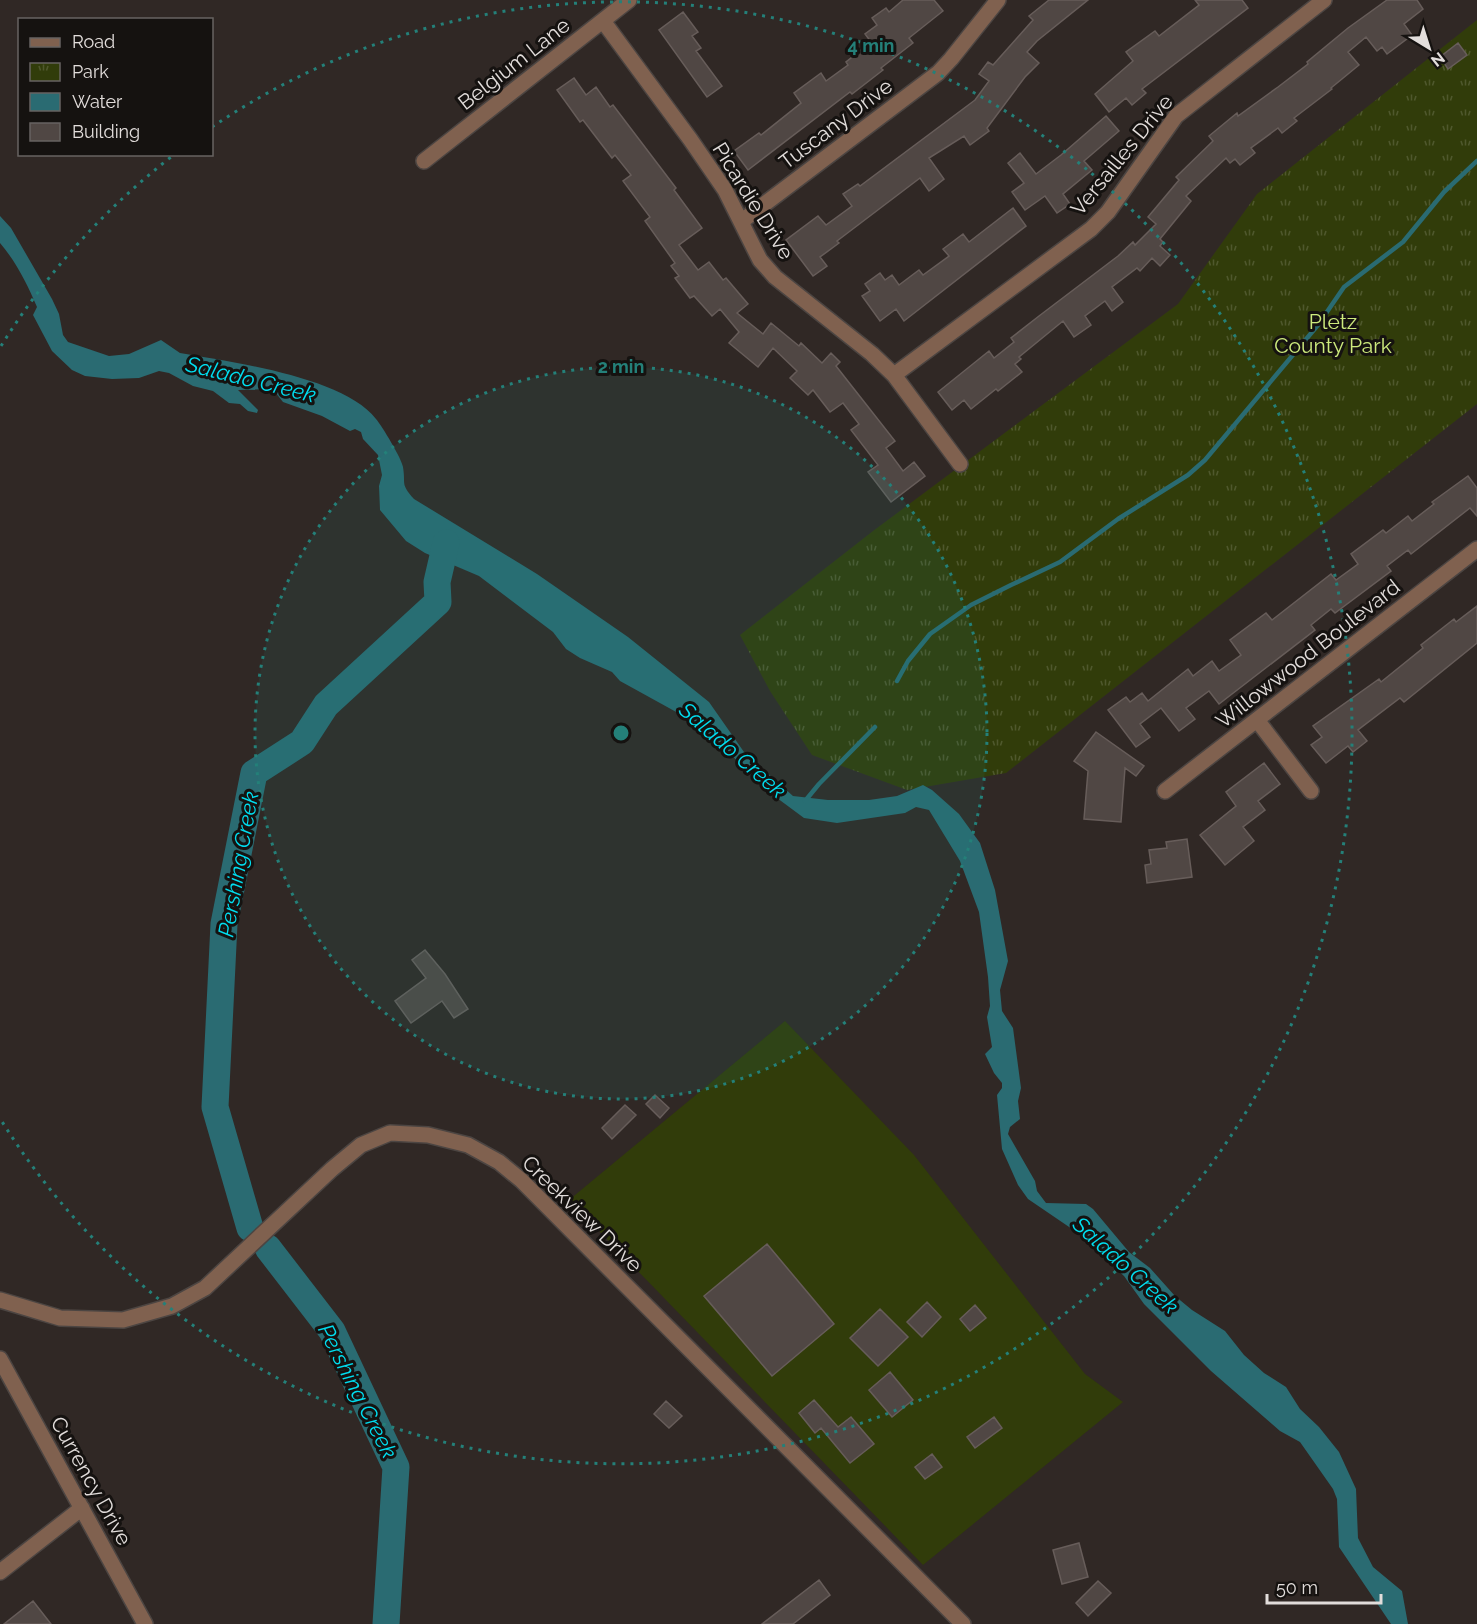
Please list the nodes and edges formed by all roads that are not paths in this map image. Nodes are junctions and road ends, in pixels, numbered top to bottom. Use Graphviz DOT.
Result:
graph roads {
  1 [pos="629,0"];
  2 [pos="998,0"];
  3 [pos="1324,0"];
  4 [pos="603,21"];
  5 [pos="424,161"];
  6 [pos="742,221"];
  7 [pos="894,375"];
  8 [pos="960,464"];
  9 [pos="1477,549"];
  10 [pos="1257,720"];
  11 [pos="1165,791"];
  12 [pos="1311,791"];
  13 [pos="0,1300"];
  14 [pos="0,1359"];
  15 [pos="82,1508"];
  16 [pos="0,1572"];
  17 [pos="145,1624"];
  18 [pos="963,1624"];
  1 -- 4 [label="street, Belgium Lane"];
  2 -- 6 [label="street, Tuscany Drive"];
  3 -- 7 [label="street, Versailles Drive"];
  4 -- 5 [label="street, Belgium Lane"];
  4 -- 6 [label="street, Picardie Drive"];
  6 -- 7 [label="street, Picardie Drive"];
  7 -- 8 [label="street, Picardie Drive"];
  9 -- 10 [label="street, Willowwood Boulevard"];
  10 -- 11 [label="street, Willowwood Boulevard"];
  10 -- 12 [label="street"];
  13 -- 18 [label="street, Creekview Drive"];
  14 -- 15 [label="street, Currency Drive"];
  15 -- 16 [label="street"];
  15 -- 17 [label="street, Currency Drive"];
}
